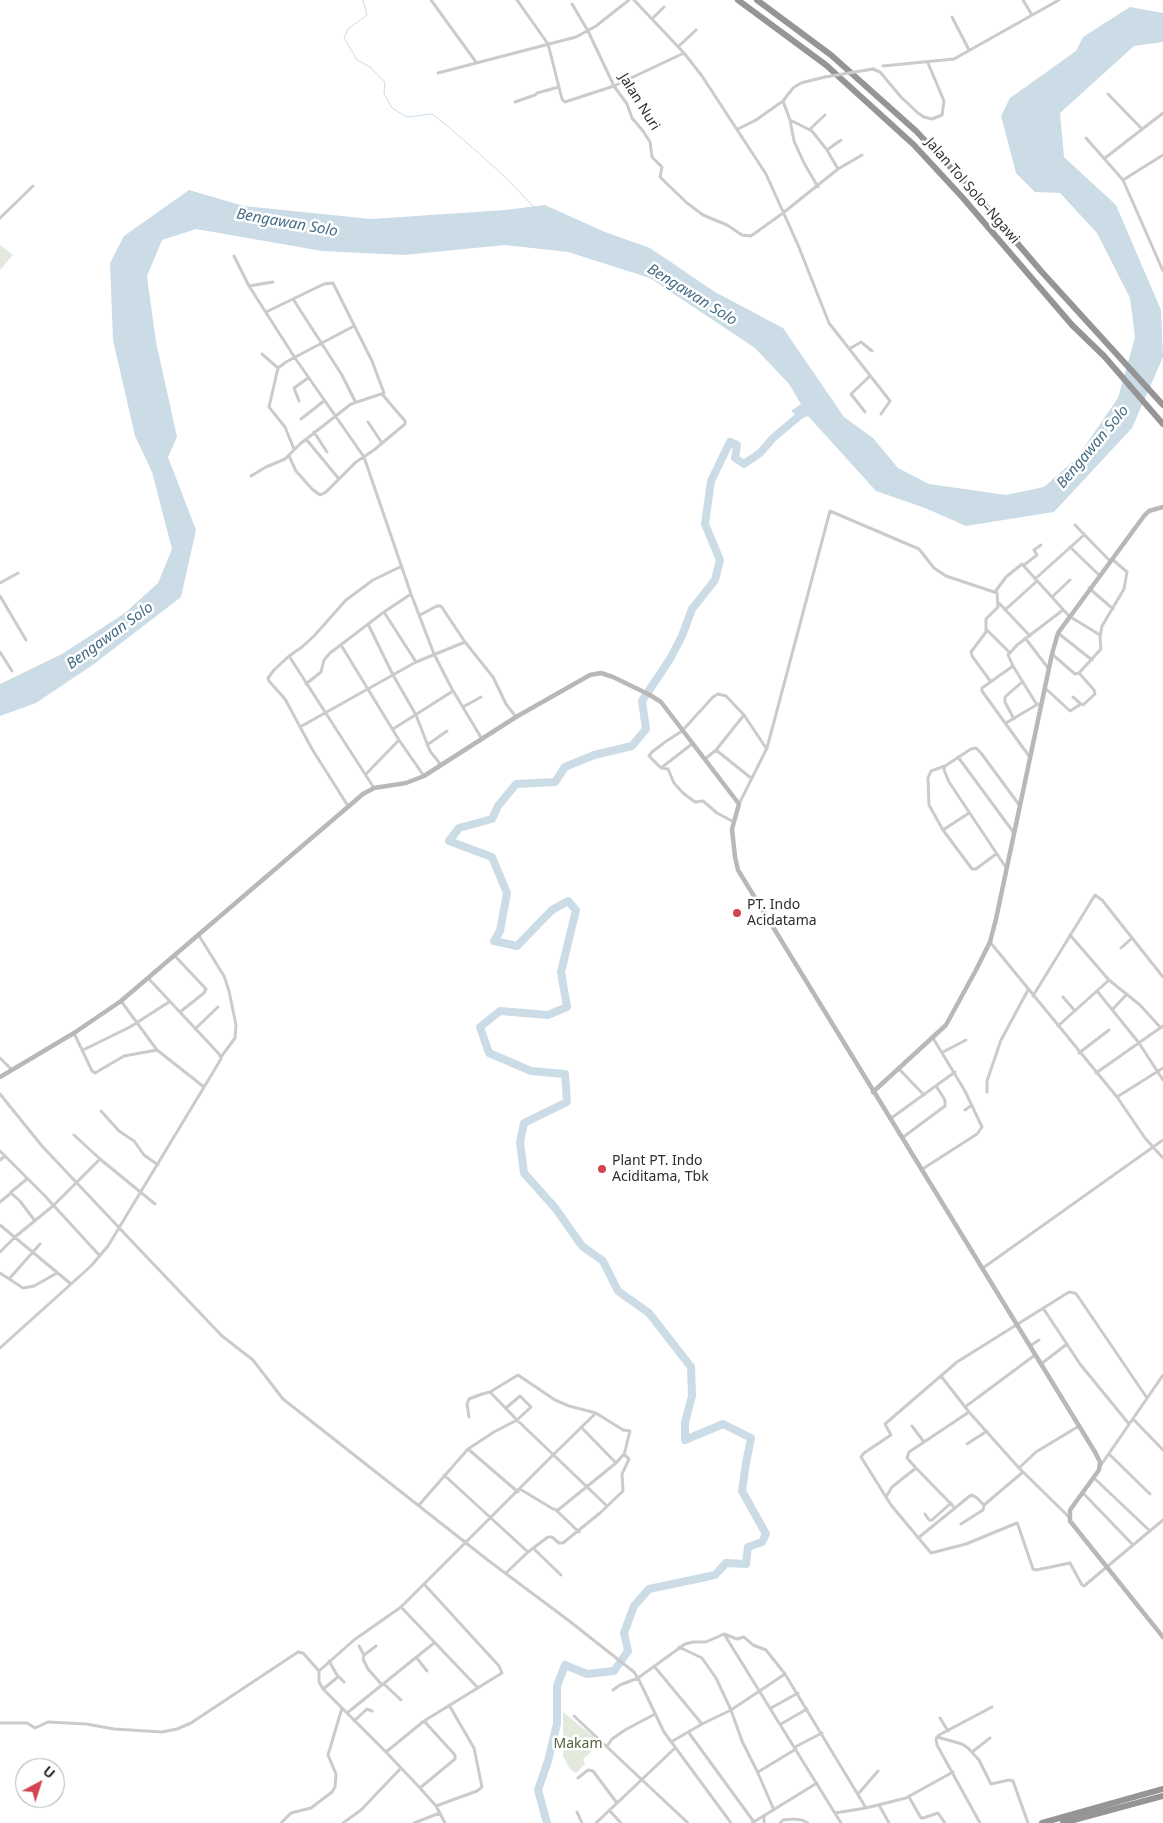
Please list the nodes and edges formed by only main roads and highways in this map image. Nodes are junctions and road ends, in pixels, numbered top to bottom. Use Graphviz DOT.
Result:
graph roads {
  1 [pos="738,0"];
  2 [pos="757,0"];
  3 [pos="1163,405"];
  4 [pos="1163,424"];
  5 [pos="1163,1789"];
  6 [pos="1163,1796"];
  7 [pos="1087,1820"];
  8 [pos="1042,1823"];
  9 [pos="1063,1823"];
  1 -- 4 [label="highway, Jalan Tol Solo–Ngawi"];
  2 -- 3 [label="highway, Jalan Tol Solo–Ngawi"];
  5 -- 8 [label="highway"];
  6 -- 7 [label="highway"];
  7 -- 9 [label="highway"];
}
